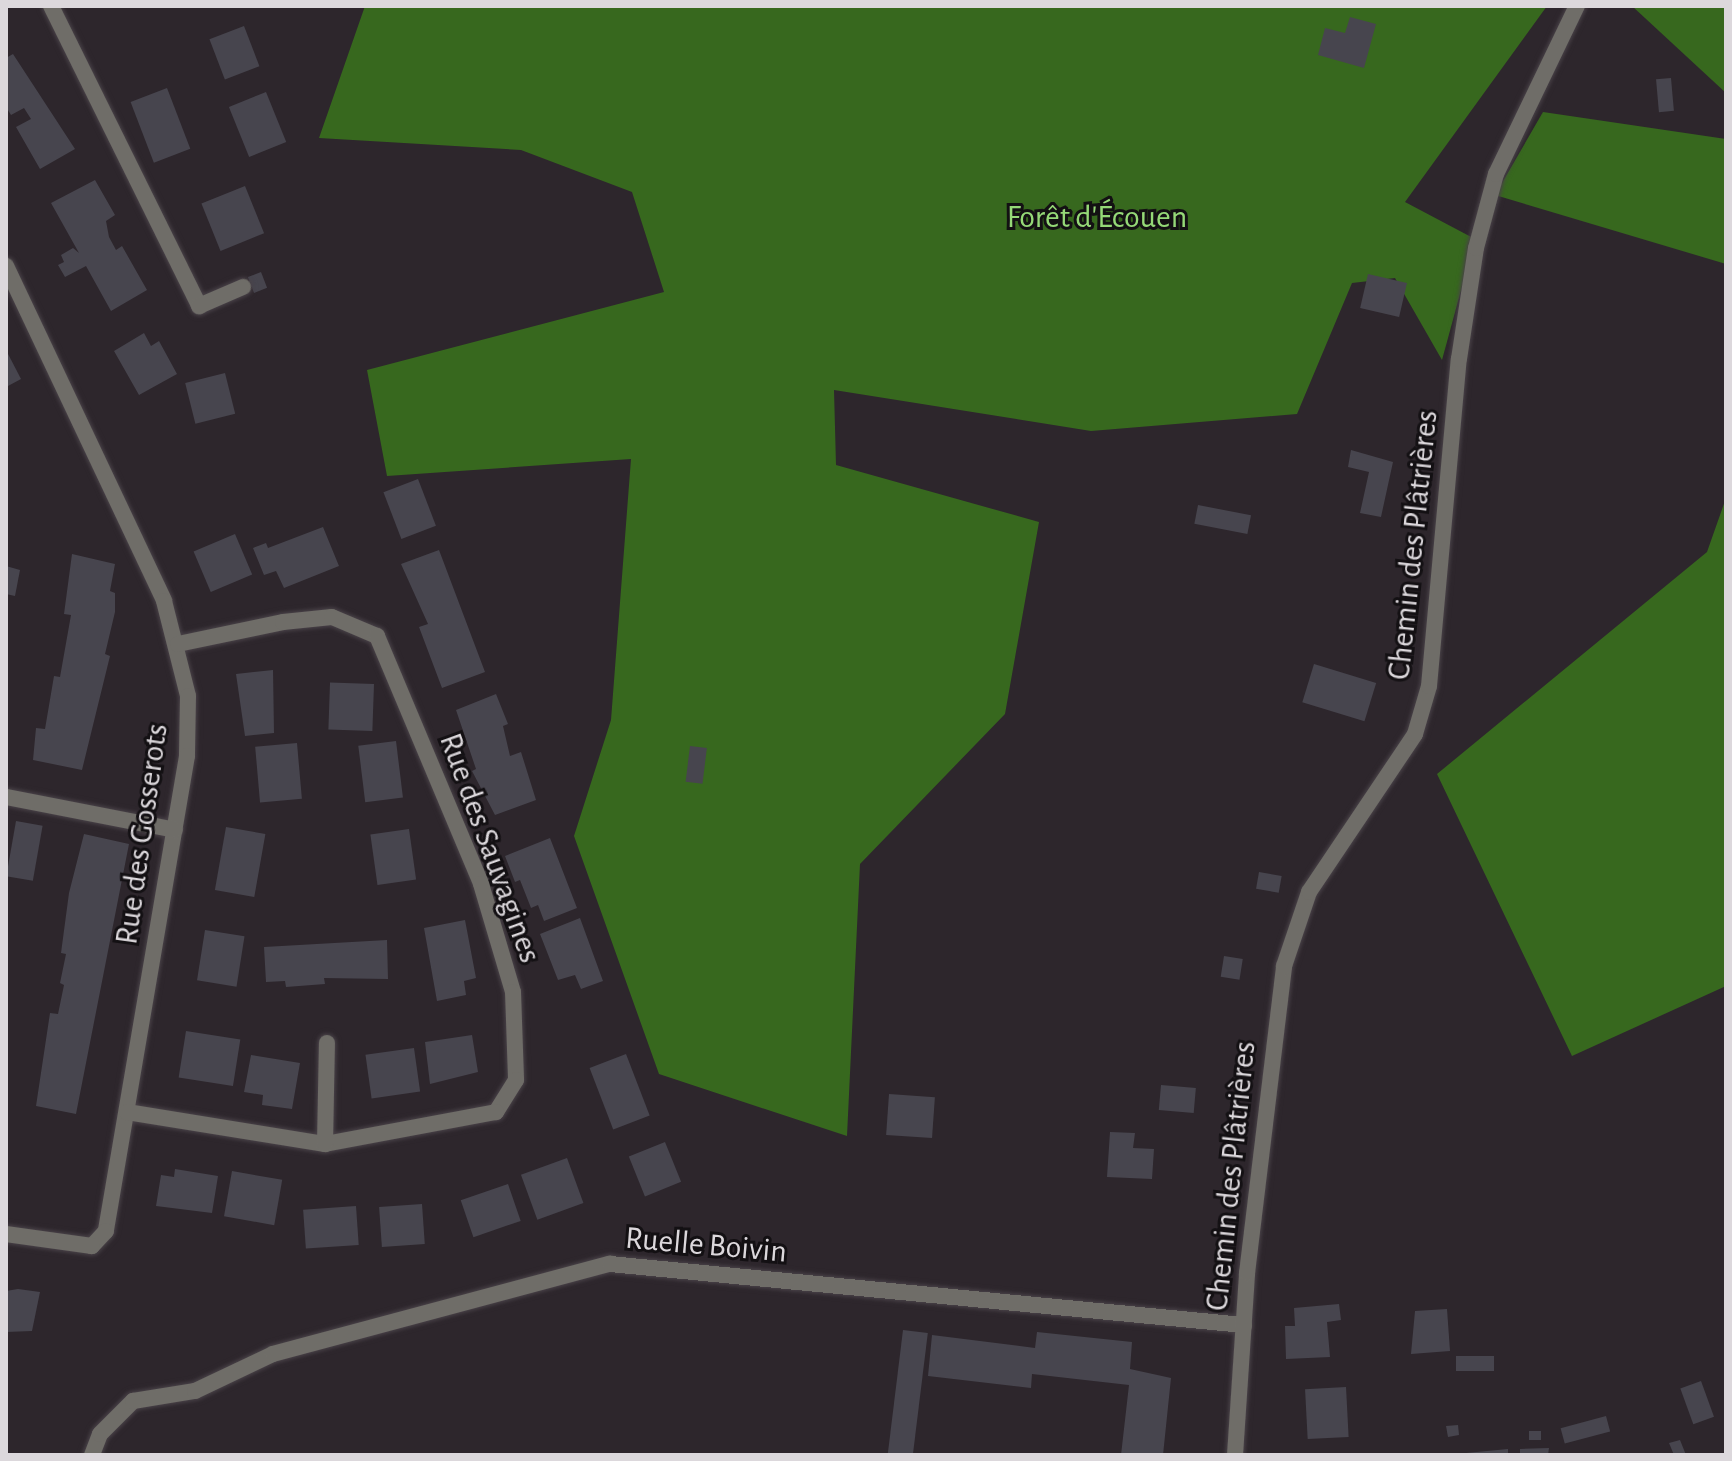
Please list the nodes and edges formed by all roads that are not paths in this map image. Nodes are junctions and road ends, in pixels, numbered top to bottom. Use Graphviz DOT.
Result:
graph roads {
  1 [pos="51,6"];
  2 [pos="1577,6"];
  3 [pos="6,266"];
  4 [pos="243,287"];
  5 [pos="13,299"];
  6 [pos="178,644"];
  7 [pos="6,797"];
  8 [pos="175,830"];
  9 [pos="327,1043"];
  10 [pos="127,1112"];
  11 [pos="325,1144"];
  12 [pos="6,1234"];
  13 [pos="1244,1325"];
  14 [pos="92,1455"];
  15 [pos="1235,1455"];
  1 -- 4 [label="street"];
  2 -- 13 [label="street, Chemin des Plâtrières"];
  3 -- 5 [label="street, Rue des Gosserots"];
  5 -- 6 [label="street, Rue des Gosserots"];
  6 -- 8 [label="street, Rue des Gosserots"];
  6 -- 11 [label="street, Rue des Sauvagines"];
  7 -- 8 [label="street"];
  8 -- 10 [label="street, Rue des Gosserots"];
  9 -- 11 [label="street"];
  10 -- 11 [label="street, Rue des Sauvagines"];
  10 -- 12 [label="street, Rue des Gosserots"];
  13 -- 14 [label="street, Ruelle Boivin"];
  13 -- 15 [label="street, Chemin des Plâtrières"];
}
